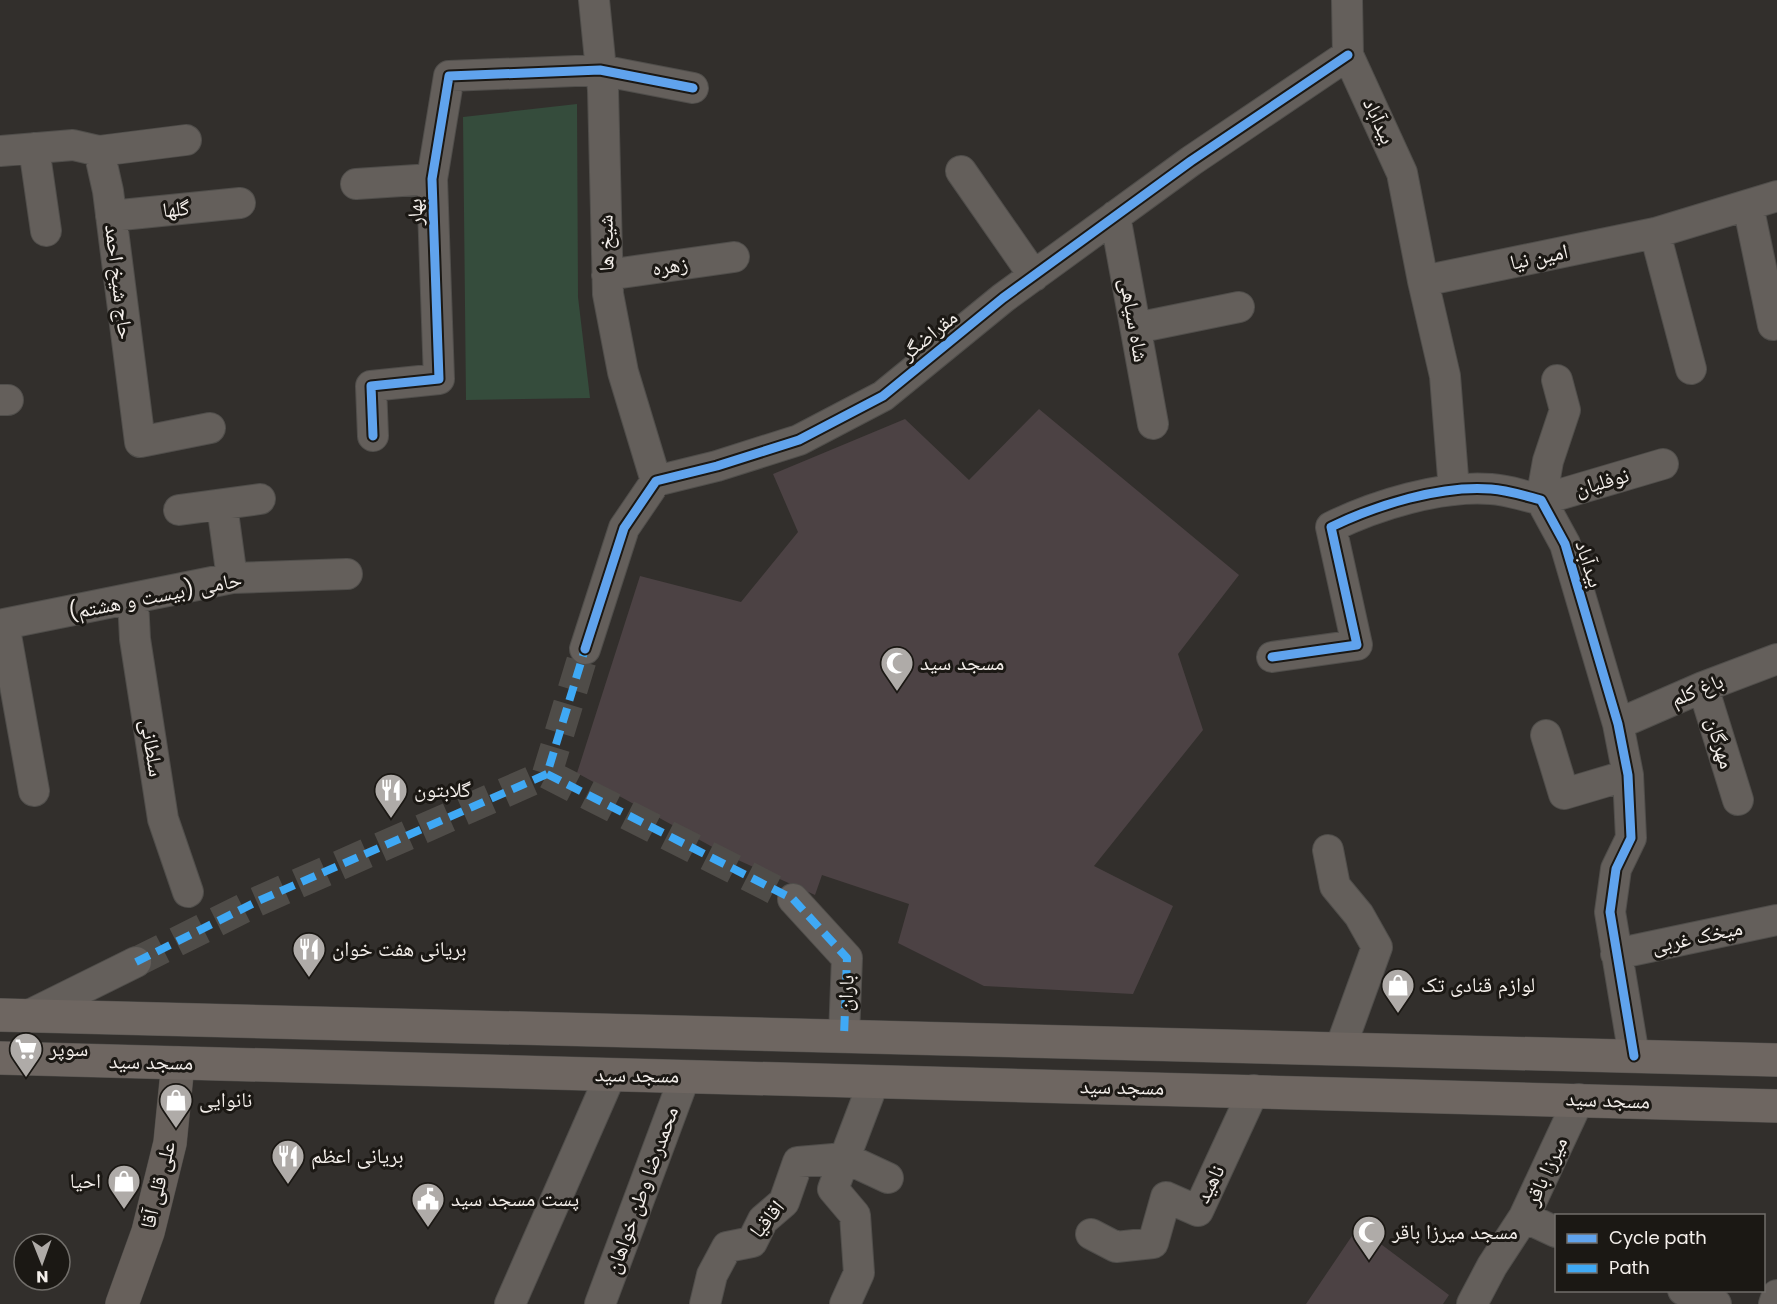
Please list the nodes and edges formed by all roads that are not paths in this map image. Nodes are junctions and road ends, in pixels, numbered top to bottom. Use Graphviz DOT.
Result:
graph roads {
  1 [pos="594,0"];
  2 [pos="1347,0"];
  3 [pos="1348,55"];
  4 [pos="600,70"];
  5 [pos="693,88"];
  6 [pos="186,140"];
  7 [pos="34,148"];
  8 [pos="99,151"];
  9 [pos="0,152"];
  10 [pos="961,171"];
  11 [pos="432,179"];
  12 [pos="356,184"];
  13 [pos="1777,196"];
  14 [pos="240,203"];
  15 [pos="1748,205"];
  16 [pos="111,216"];
  17 [pos="1115,216"];
  18 [pos="46,231"];
  19 [pos="1655,233"];
  20 [pos="734,257"];
  21 [pos="607,276"];
  22 [pos="1034,276"];
  23 [pos="1422,281"];
  24 [pos="1239,308"];
  25 [pos="1773,325"];
  26 [pos="1136,328"];
  27 [pos="1691,369"];
  28 [pos="1557,380"];
  29 [pos="1153,424"];
  30 [pos="210,428"];
  31 [pos="373,436"];
  32 [pos="1663,464"];
  33 [pos="656,481"];
  34 [pos="1454,490"];
  35 [pos="260,500"];
  36 [pos="1541,500"];
  37 [pos="222,505"];
  38 [pos="179,510"];
  39 [pos="347,574"];
  40 [pos="232,578"];
  41 [pos="133,600"];
  42 [pos="2,626"];
  43 [pos="585,649"];
  44 [pos="1272,657"];
  45 [pos="1777,658"];
  46 [pos="1703,687"];
  47 [pos="1618,724"];
  48 [pos="1546,735"];
  49 [pos="1628,775"];
  50 [pos="34,791"];
  51 [pos="1738,800"];
  52 [pos="1328,850"];
  53 [pos="188,892"];
  54 [pos="793,899"];
  55 [pos="1777,920"];
  56 [pos="1616,954"];
  57 [pos="136,962"];
  58 [pos="13,1015"];
  59 [pos="533,1028"];
  60 [pos="844,1036"];
  61 [pos="1340,1048"];
  62 [pos="1634,1056"];
  63 [pos="0,1058"];
  64 [pos="1777,1060"];
  65 [pos="178,1063"];
  66 [pos="534,1072"];
  67 [pos="612,1074"];
  68 [pos="685,1076"];
  69 [pos="874,1081"];
  70 [pos="1254,1090"];
  71 [pos="1579,1099"];
  72 [pos="1777,1106"];
  73 [pos="845,1158"];
  74 [pos="888,1178"];
  75 [pos="1524,1217"];
  76 [pos="1555,1231"];
  77 [pos="1091,1234"];
  78 [pos="1777,1295"];
  79 [pos="122,1304"];
  80 [pos="510,1304"];
  81 [pos="600,1304"];
  82 [pos="705,1304"];
  83 [pos="845,1304"];
  84 [pos="1472,1304"];
  85 [pos="1774,1304"];
  1 -- 4 [label="street, شیخ ها"];
  2 -- 3 [label="street, بیدآباد"];
  3 -- 17 [label="street, مقراضگر"];
  3 -- 23 [label="street, بیدآباد"];
  4 -- 5 [label="street"];
  4 -- 11 [label="street, بهار"];
  4 -- 21 [label="street, شیخ ها"];
  6 -- 8 [label="street"];
  7 -- 8 [label="street"];
  7 -- 9 [label="street"];
  7 -- 18 [label="street"];
  8 -- 16 [label="street, حاج شیخ احمد"];
  10 -- 22 [label="street"];
  11 -- 12 [label="street, بهار"];
  11 -- 31 [label="street, بهار"];
  13 -- 15 [label="street, امین نیا"];
  14 -- 16 [label="street, گلها"];
  15 -- 19 [label="street, امین نیا"];
  15 -- 25 [label="street"];
  16 -- 30 [label="street, حاج شیخ احمد"];
  17 -- 22 [label="street, مقراضگر"];
  17 -- 26 [label="street, شاه سیاهی"];
  19 -- 23 [label="street, امین نیا"];
  19 -- 27 [label="street"];
  20 -- 21 [label="street, زهره"];
  21 -- 33 [label="street, شیخ ها"];
  22 -- 33 [label="street, مقراضگر"];
  23 -- 34 [label="street, بیدآباد"];
  24 -- 26 [label="street"];
  26 -- 29 [label="street, شاه سیاهی"];
  28 -- 36 [label="street"];
  32 -- 36 [label="street, نوفلیان"];
  33 -- 43 [label="street"];
  34 -- 36 [label="street"];
  34 -- 44 [label="street"];
  35 -- 37 [label="street"];
  36 -- 47 [label="street, بیدآباد"];
  37 -- 38 [label="street"];
  37 -- 40 [label="street"];
  39 -- 40 [label="street, حامی (بیست و هشتم)"];
  40 -- 41 [label="street, حامی (بیست و هشتم)"];
  41 -- 42 [label="street, حامی (بیست و هشتم)"];
  41 -- 53 [label="street, سلطانی"];
  42 -- 50 [label="street"];
  45 -- 46 [label="street, باغ کلم"];
  46 -- 47 [label="street, باغ کلم"];
  46 -- 51 [label="street, مهرگان"];
  47 -- 49 [label="street, بیدآباد"];
  48 -- 49 [label="street"];
  49 -- 56 [label="street, بیدآباد"];
  52 -- 61 [label="street"];
  54 -- 60 [label="street, باران"];
  55 -- 56 [label="street, میخک غربی"];
  56 -- 62 [label="street, بیدآباد"];
  57 -- 58 [label="street"];
  58 -- 59 [label="main road, مسجد سید"];
  59 -- 60 [label="main road, مسجد سید"];
  59 -- 66 [label="main road"];
  60 -- 61 [label="main road, مسجد سید"];
  61 -- 62 [label="main road, مسجد سید"];
  62 -- 64 [label="main road, مسجد سید"];
  63 -- 65 [label="main road, مسجد سید"];
  65 -- 66 [label="main road, مسجد سید"];
  65 -- 79 [label="street, علی قلی آقا"];
  66 -- 67 [label="main road, مسجد سید"];
  67 -- 68 [label="main road, مسجد سید"];
  67 -- 80 [label="street"];
  68 -- 69 [label="main road, مسجد سید"];
  68 -- 81 [label="street, محمدرضا وطن خواهان"];
  69 -- 70 [label="main road, مسجد سید"];
  69 -- 73 [label="street"];
  70 -- 71 [label="main road, مسجد سید"];
  70 -- 77 [label="street, ناهید"];
  71 -- 72 [label="main road, مسجد سید"];
  71 -- 75 [label="street, میرزا باقر"];
  73 -- 74 [label="street"];
  73 -- 82 [label="street, اقاقیا"];
  73 -- 83 [label="street"];
  75 -- 76 [label="street"];
  75 -- 84 [label="street, میرزا باقر"];
  78 -- 85 [label="street"];
}
